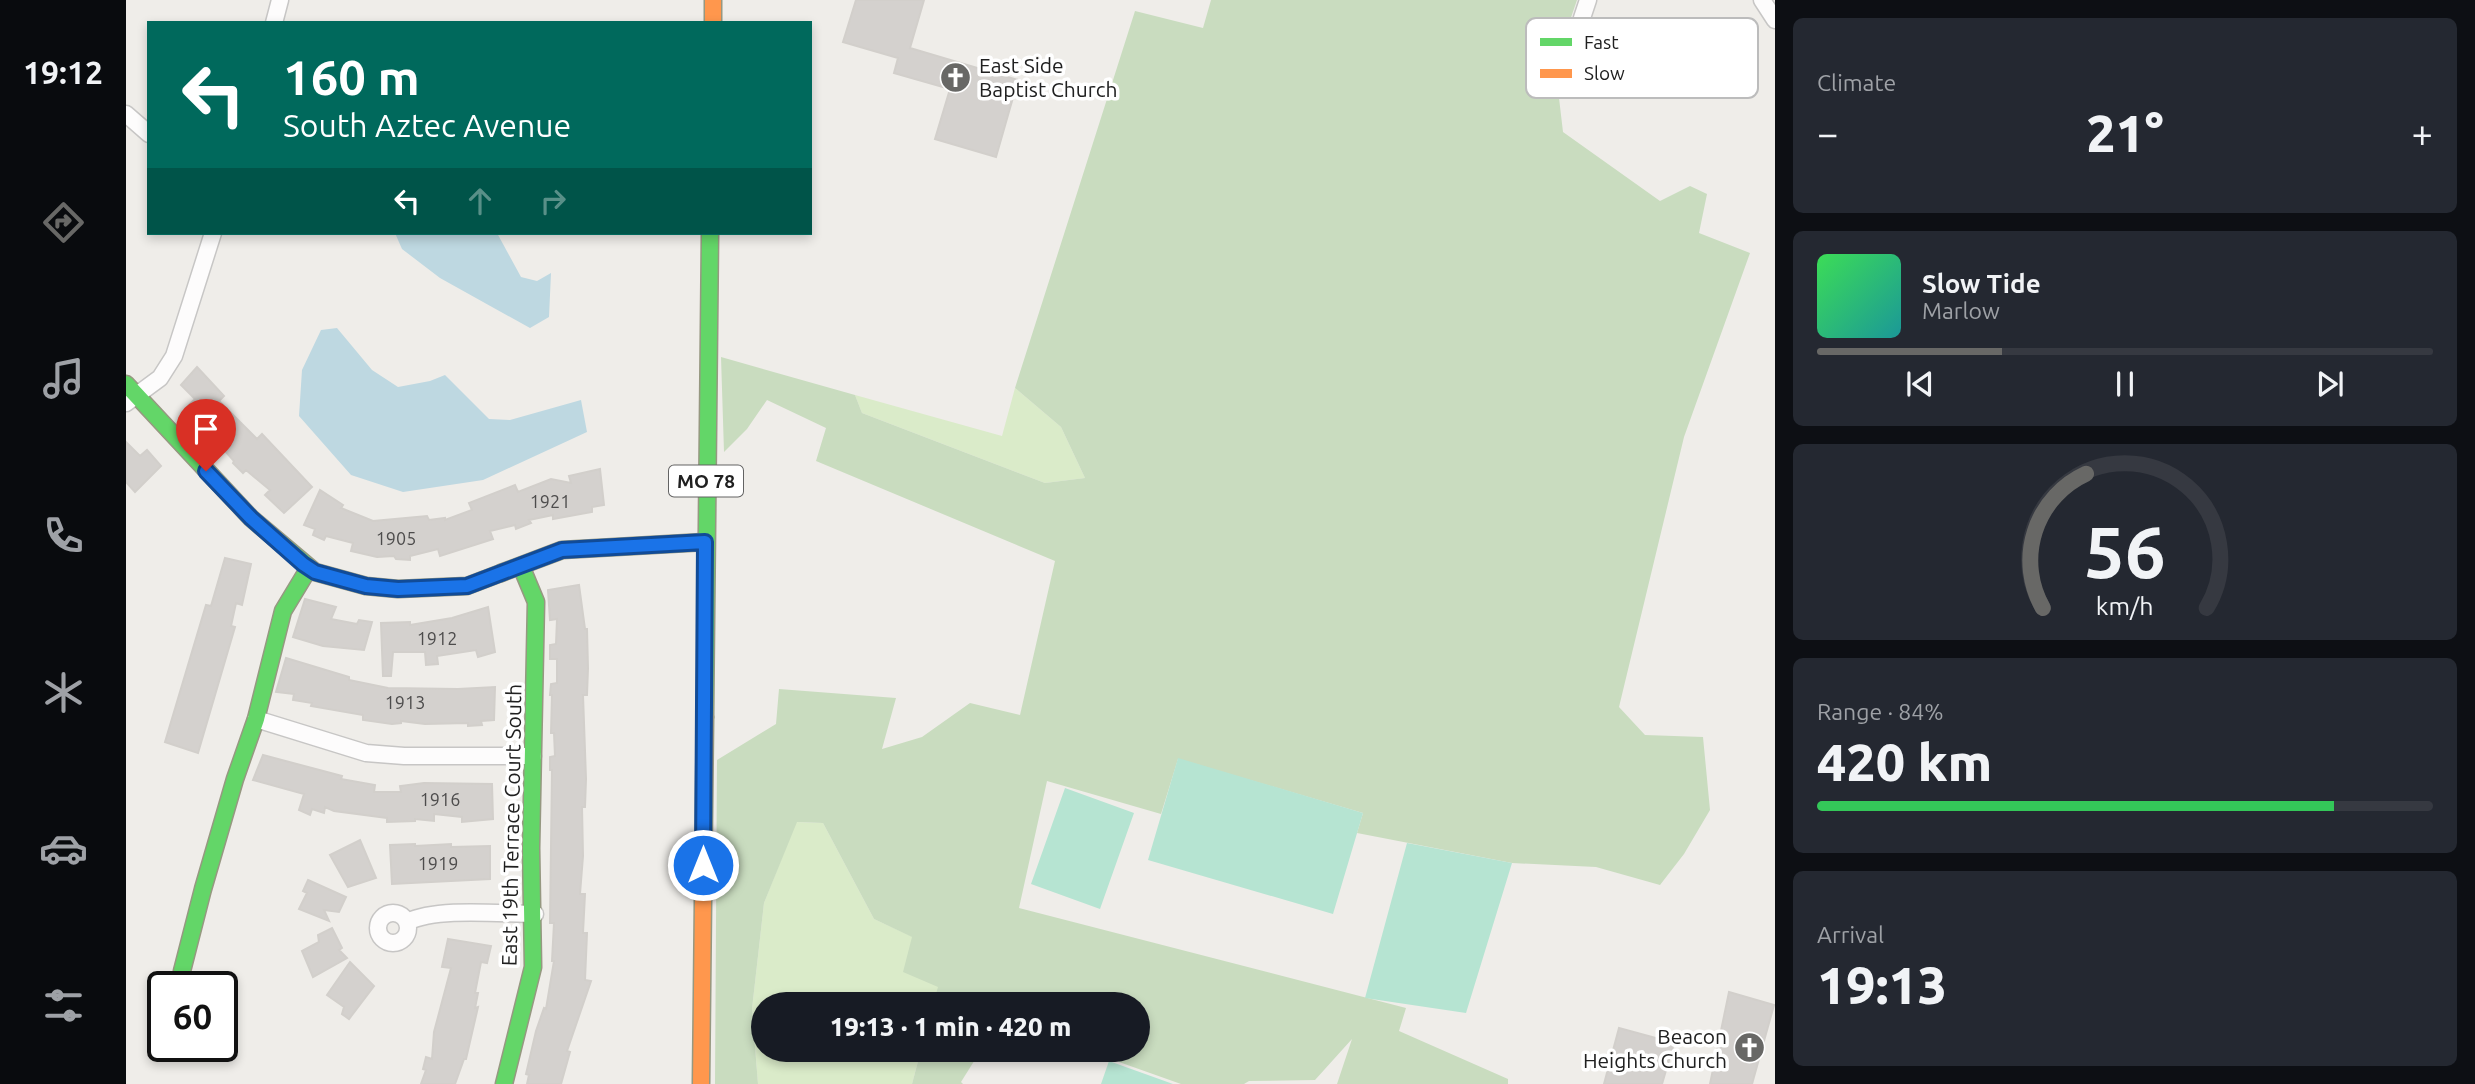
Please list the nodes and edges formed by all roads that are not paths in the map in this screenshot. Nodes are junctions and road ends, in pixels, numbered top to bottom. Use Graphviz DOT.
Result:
graph roads {
  1 [pos="280,0"];
  2 [pos="713,0"];
  3 [pos="1588,0"];
  4 [pos="1762,0"];
  5 [pos="1582,18"];
  6 [pos="1775,20"];
  7 [pos="275,21"];
  8 [pos="713,21"];
  9 [pos="126,114"];
  10 [pos="147,132"];
  11 [pos="212,235"];
  12 [pos="710,235"];
  13 [pos="129,394"];
  14 [pos="705,542"];
  15 [pos="521,566"];
  16 [pos="309,568"];
  17 [pos="256,719"];
  18 [pos="533,756"];
  19 [pos="535,914"];
  20 [pos="407,922"];
  21 [pos="182,971"];
  22 [pos="504,1084"];
  23 [pos="701,1084"];
  1 -- 7 [label="street"];
  2 -- 8 [label="street"];
  3 -- 5 [label="street"];
  4 -- 6 [label="street"];
  9 -- 10 [label="street"];
  11 -- 13 [label="street"];
  12 -- 14 [label="street, MO 78"];
  13 -- 16 [label="street"];
  14 -- 15 [label="street"];
  14 -- 23 [label="street, MO 78"];
  15 -- 16 [label="street"];
  15 -- 18 [label="street, East 19th Terrace Court South"];
  16 -- 17 [label="street"];
  17 -- 18 [label="street"];
  17 -- 21 [label="street"];
  18 -- 19 [label="street, East 19th Terrace Court South"];
  19 -- 20 [label="street"];
  19 -- 22 [label="street, East 19th Terrace Court South"];
}
